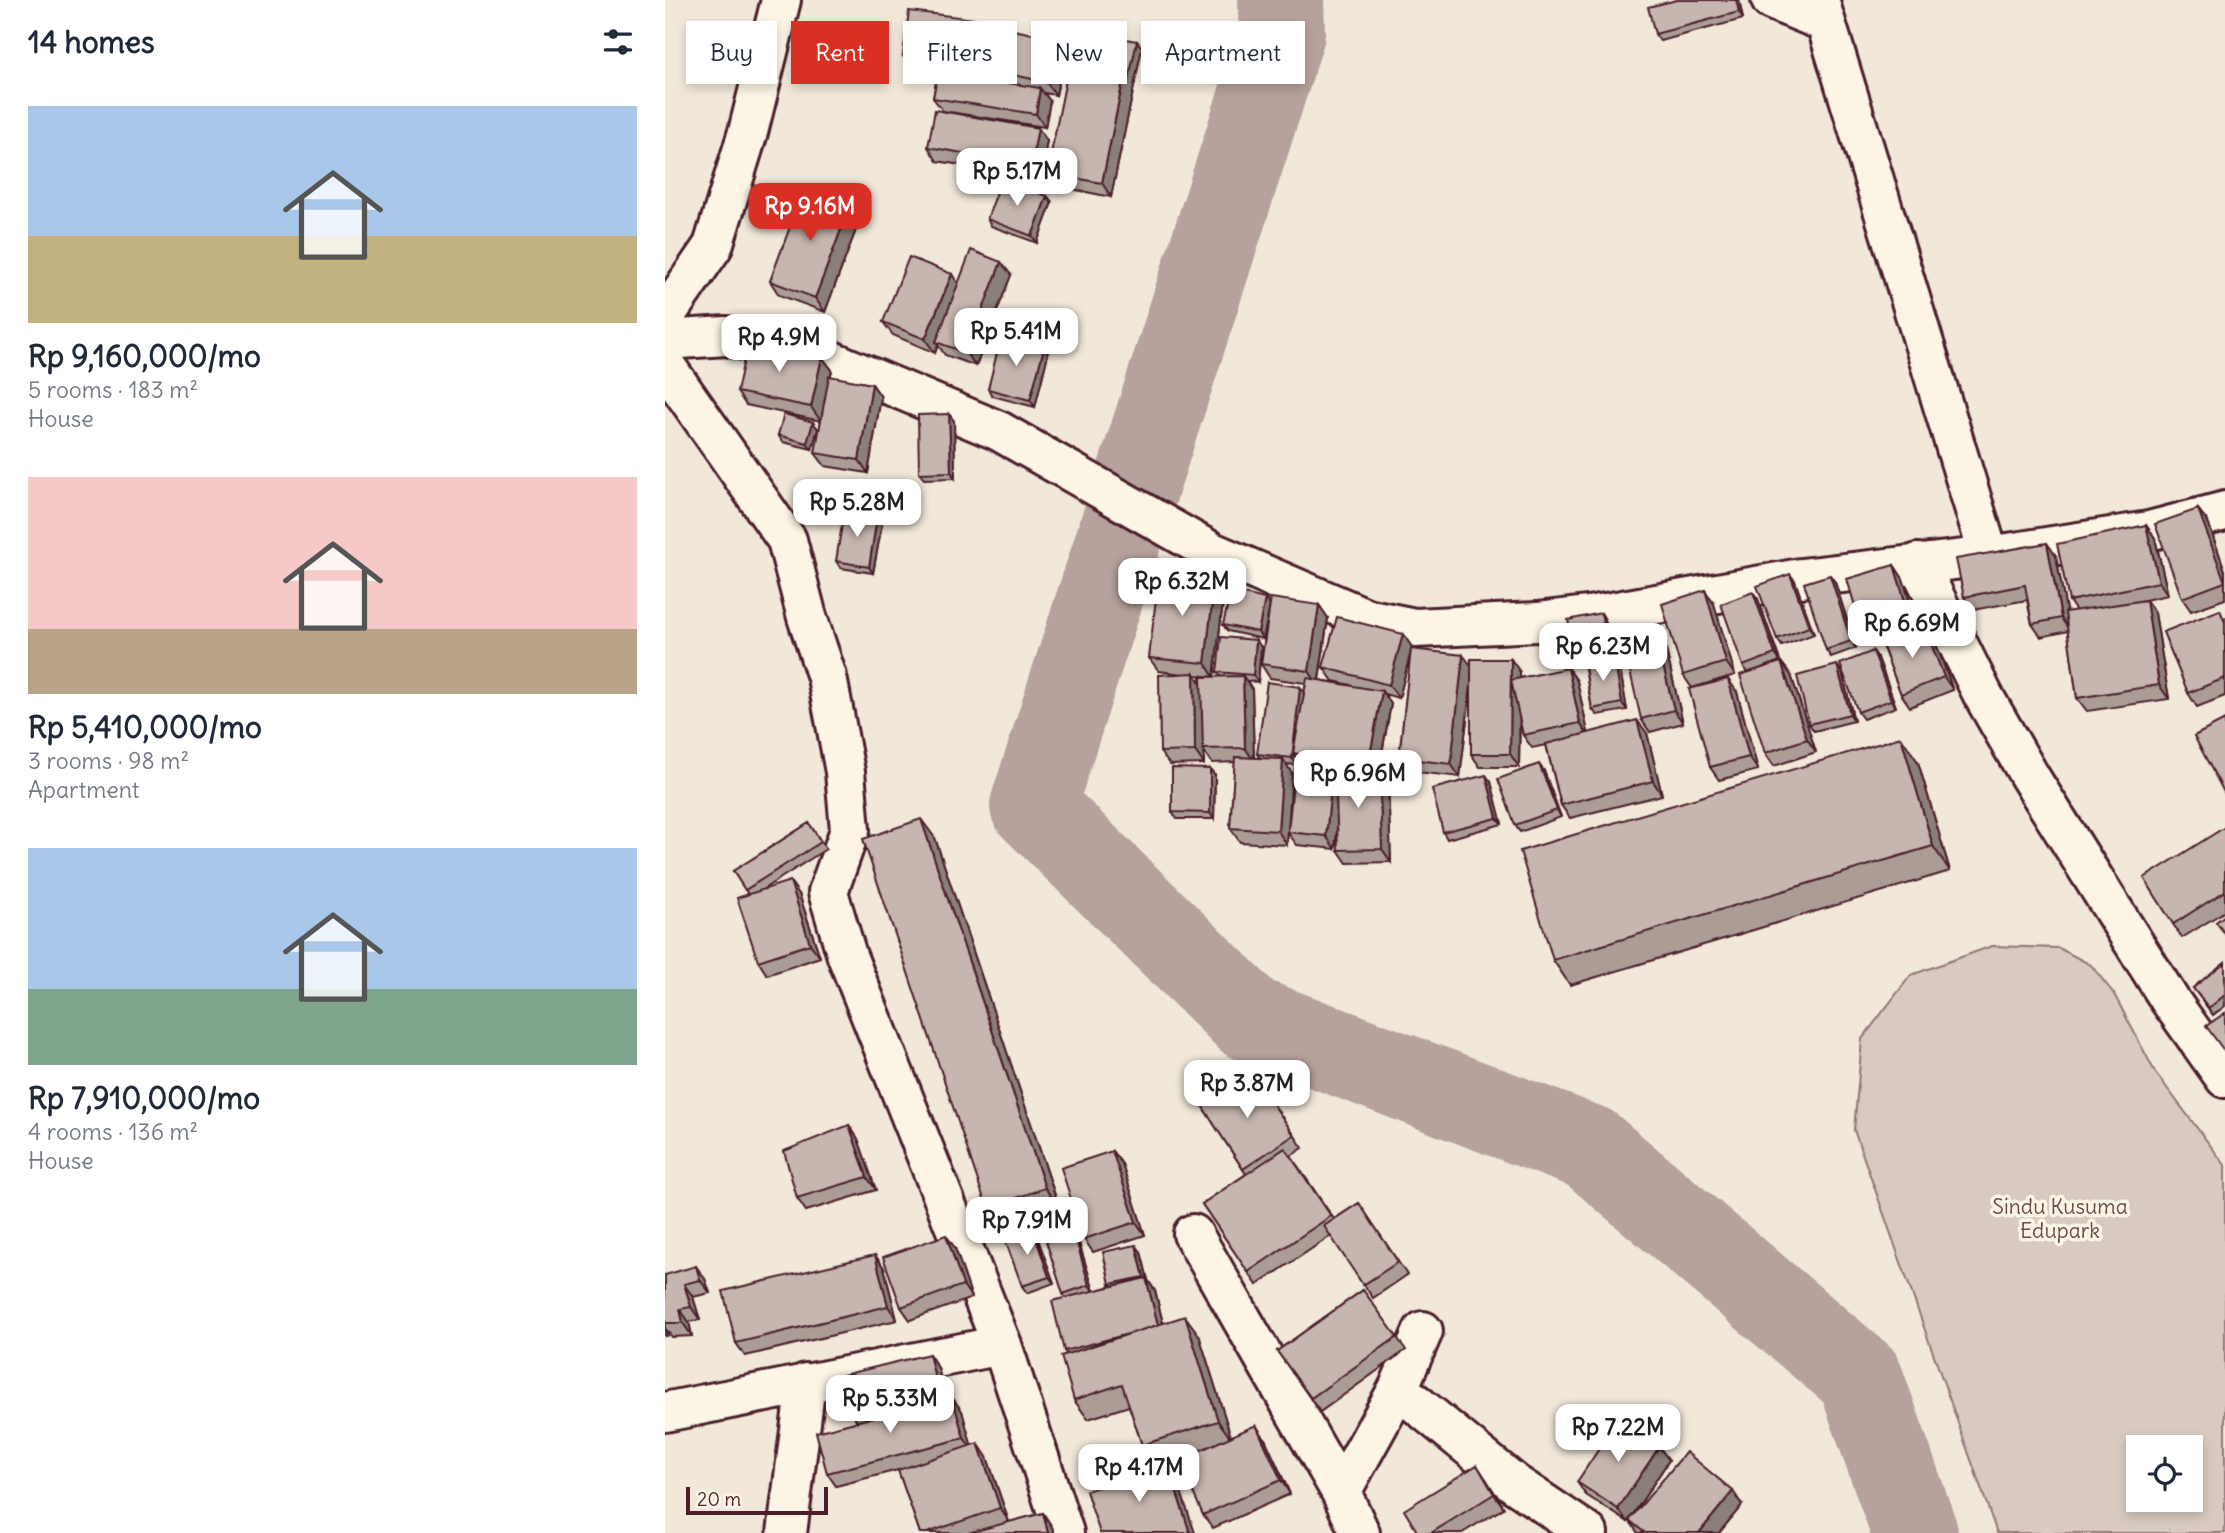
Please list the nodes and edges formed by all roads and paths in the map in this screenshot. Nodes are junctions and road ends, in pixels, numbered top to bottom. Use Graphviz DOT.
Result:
graph roads {
  1 [pos="781,0"];
  2 [pos="1771,0"];
  3 [pos="1822,11"];
  4 [pos="665,316"];
  5 [pos="665,340"];
  6 [pos="665,365"];
  7 [pos="2225,512"];
  8 [pos="1989,556"];
  9 [pos="1918,563"];
  10 [pos="2225,1078"];
  11 [pos="1193,1234"];
  12 [pos="1423,1331"];
  13 [pos="1002,1345"];
  14 [pos="806,1383"];
  15 [pos="1398,1389"];
  16 [pos="665,1412"];
  17 [pos="1341,1492"];
  18 [pos="787,1533"];
  19 [pos="1065,1533"];
  20 [pos="1360,1533"];
  21 [pos="1588,1533"];
  1 -- 4 [label="street"];
  2 -- 3 [label="street"];
  3 -- 8 [label="street"];
  5 -- 9 [label="street"];
  6 -- 13 [label="street"];
  7 -- 8 [label="street"];
  8 -- 9 [label="street"];
  9 -- 10 [label="street"];
  11 -- 17 [label="street"];
  12 -- 15 [label="street"];
  13 -- 14 [label="street"];
  13 -- 19 [label="street"];
  14 -- 16 [label="street"];
  14 -- 18 [label="street"];
  15 -- 17 [label="street"];
  15 -- 21 [label="street"];
  17 -- 20 [label="street"];
}
